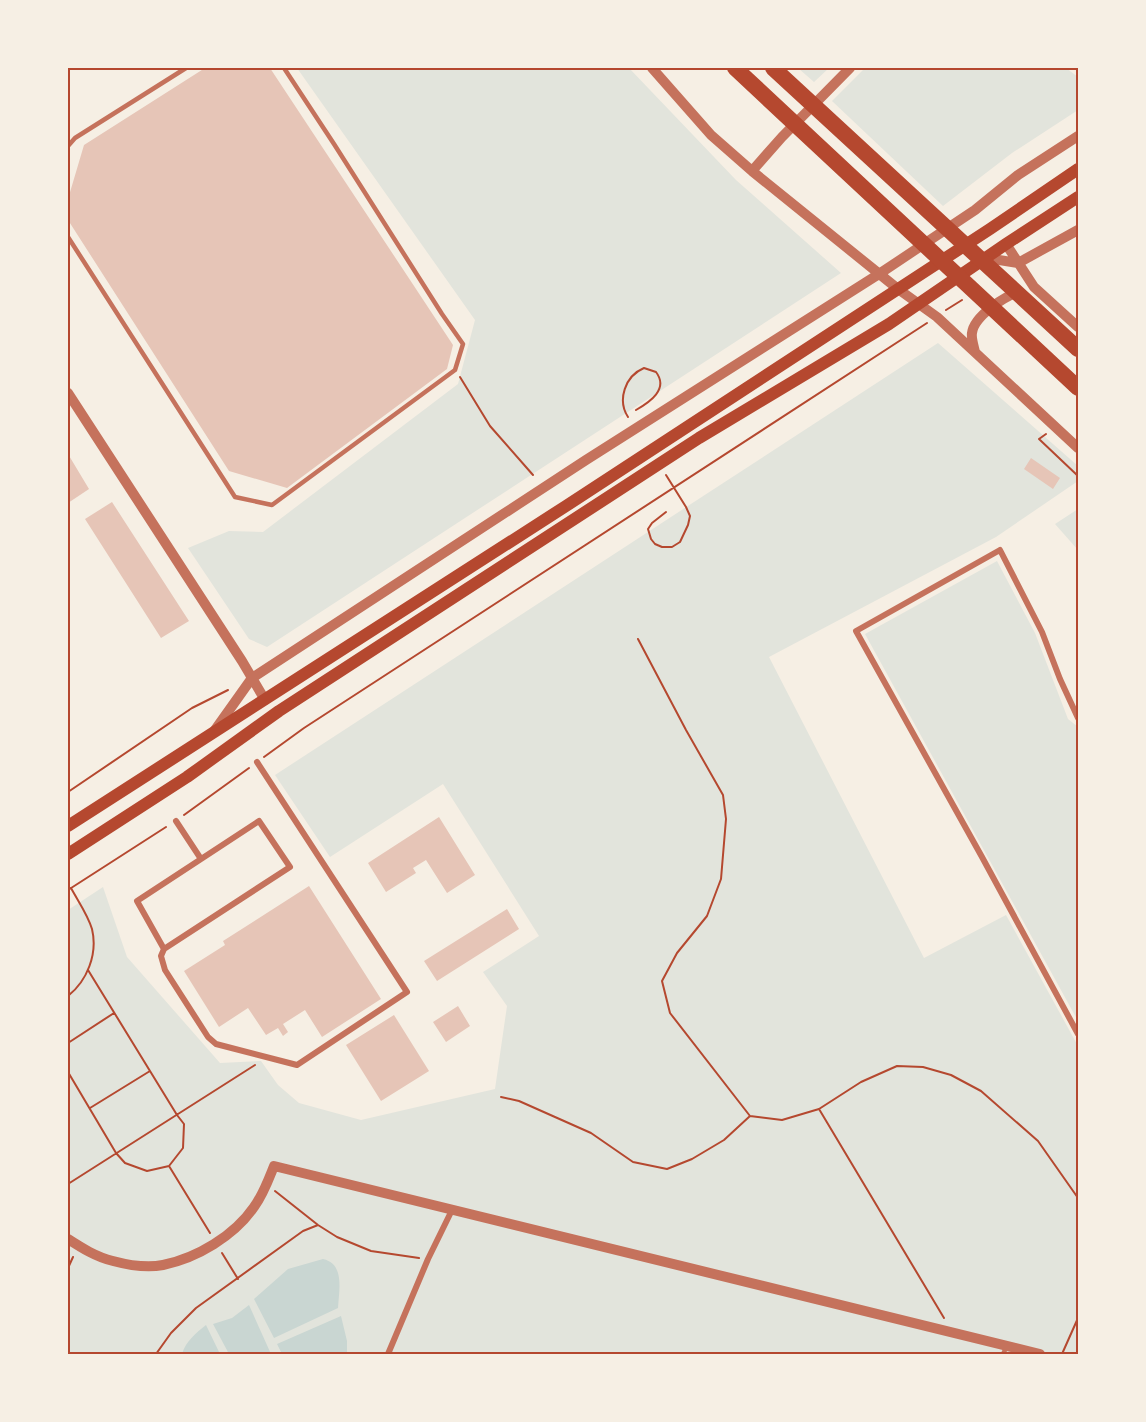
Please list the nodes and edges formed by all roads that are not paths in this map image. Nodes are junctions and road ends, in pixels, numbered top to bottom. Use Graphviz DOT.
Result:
graph roads {
  1 [pos="186,68"];
  2 [pos="284,68"];
  3 [pos="652,68"];
  4 [pos="735,68"];
  5 [pos="850,68"];
  6 [pos="778,72"];
  7 [pos="1078,136"];
  8 [pos="68,146"];
  9 [pos="1078,169"];
  10 [pos="752,171"];
  11 [pos="1078,197"];
  12 [pos="1078,230"];
  13 [pos="68,237"];
  14 [pos="1006,244"];
  15 [pos="987,258"];
  16 [pos="1018,263"];
  17 [pos="879,274"];
  18 [pos="1034,287"];
  19 [pos="898,289"];
  20 [pos="919,304"];
  21 [pos="1078,327"];
  22 [pos="1078,349"];
  23 [pos="975,352"];
  24 [pos="1078,388"];
  25 [pos="68,393"];
  26 [pos="1078,448"];
  27 [pos="252,678"];
  28 [pos="265,700"];
  29 [pos="1078,718"];
  30 [pos="212,734"];
  31 [pos="257,762"];
  32 [pos="176,821"];
  33 [pos="68,826"];
  34 [pos="68,854"];
  35 [pos="201,858"];
  36 [pos="164,949"];
  37 [pos="1078,1034"];
  38 [pos="452,1210"];
  39 [pos="68,1239"];
  40 [pos="1005,1350"];
  41 [pos="388,1354"];
  42 [pos="1040,1354"];
  1 -- 8 [label="lane"];
  2 -- 13 [label="lane"];
  3 -- 10 [label="street"];
  4 -- 24 [label="highway"];
  5 -- 10 [label="street"];
  6 -- 22 [label="highway"];
  7 -- 17 [label="street"];
  9 -- 19 [label="main road"];
  10 -- 17 [label="street"];
  11 -- 14 [label="main road"];
  12 -- 16 [label="street"];
  14 -- 15 [label="main road"];
  14 -- 16 [label="street"];
  15 -- 16 [label="street"];
  15 -- 20 [label="main road"];
  16 -- 18 [label="street"];
  17 -- 19 [label="street"];
  17 -- 27 [label="street"];
  18 -- 21 [label="street"];
  18 -- 23 [label="street"];
  19 -- 20 [label="street"];
  19 -- 28 [label="main road"];
  20 -- 23 [label="street"];
  20 -- 34 [label="main road"];
  23 -- 26 [label="street"];
  25 -- 27 [label="street"];
  27 -- 28 [label="street"];
  27 -- 30 [label="street"];
  28 -- 30 [label="main road"];
  29 -- 37 [label="street"];
  30 -- 33 [label="main road"];
  31 -- 36 [label="street"];
  32 -- 35 [label="street"];
  35 -- 36 [label="street"];
  35 -- 36 [label="street"];
  38 -- 39 [label="street"];
  38 -- 40 [label="street"];
  38 -- 41 [label="street"];
  40 -- 42 [label="street"];
}
